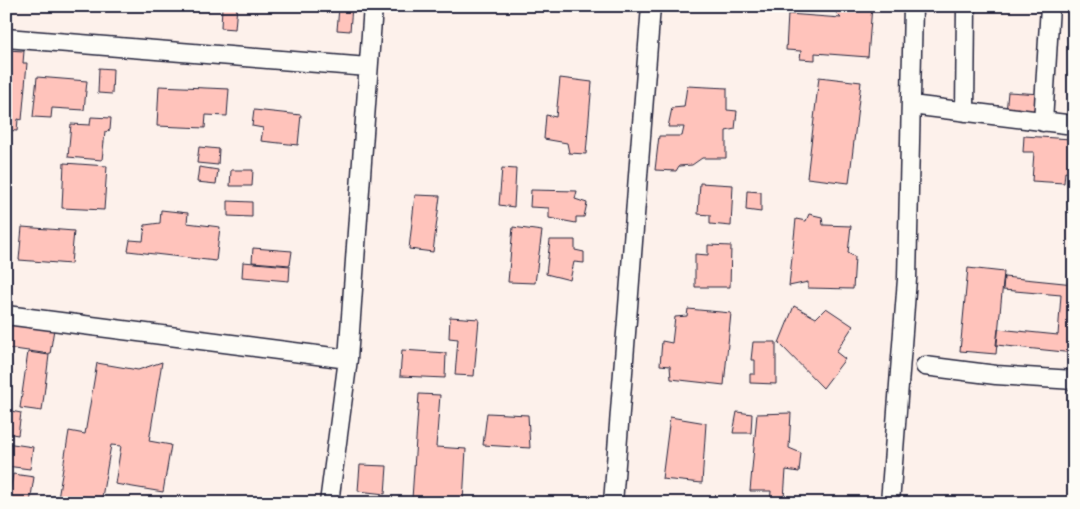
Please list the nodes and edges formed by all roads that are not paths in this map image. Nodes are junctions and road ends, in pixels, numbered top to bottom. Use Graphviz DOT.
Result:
graph roads {
  1 [pos="373,6"];
  2 [pos="651,6"];
  3 [pos="913,6"];
  4 [pos="966,6"];
  5 [pos="1050,6"];
  6 [pos="6,38"];
  7 [pos="368,67"];
  8 [pos="911,105"];
  9 [pos="965,112"];
  10 [pos="1043,122"];
  11 [pos="1074,125"];
  12 [pos="6,316"];
  13 [pos="348,359"];
  14 [pos="925,366"];
  15 [pos="1074,380"];
  16 [pos="329,503"];
  17 [pos="614,503"];
  18 [pos="890,503"];
  1 -- 7 [label="street"];
  2 -- 17 [label="street"];
  3 -- 8 [label="street"];
  4 -- 9 [label="street"];
  5 -- 10 [label="street"];
  6 -- 7 [label="street"];
  7 -- 13 [label="street"];
  8 -- 9 [label="street"];
  8 -- 18 [label="street"];
  9 -- 10 [label="street"];
  10 -- 11 [label="street"];
  12 -- 13 [label="street"];
  13 -- 16 [label="street"];
  14 -- 15 [label="street"];
}
